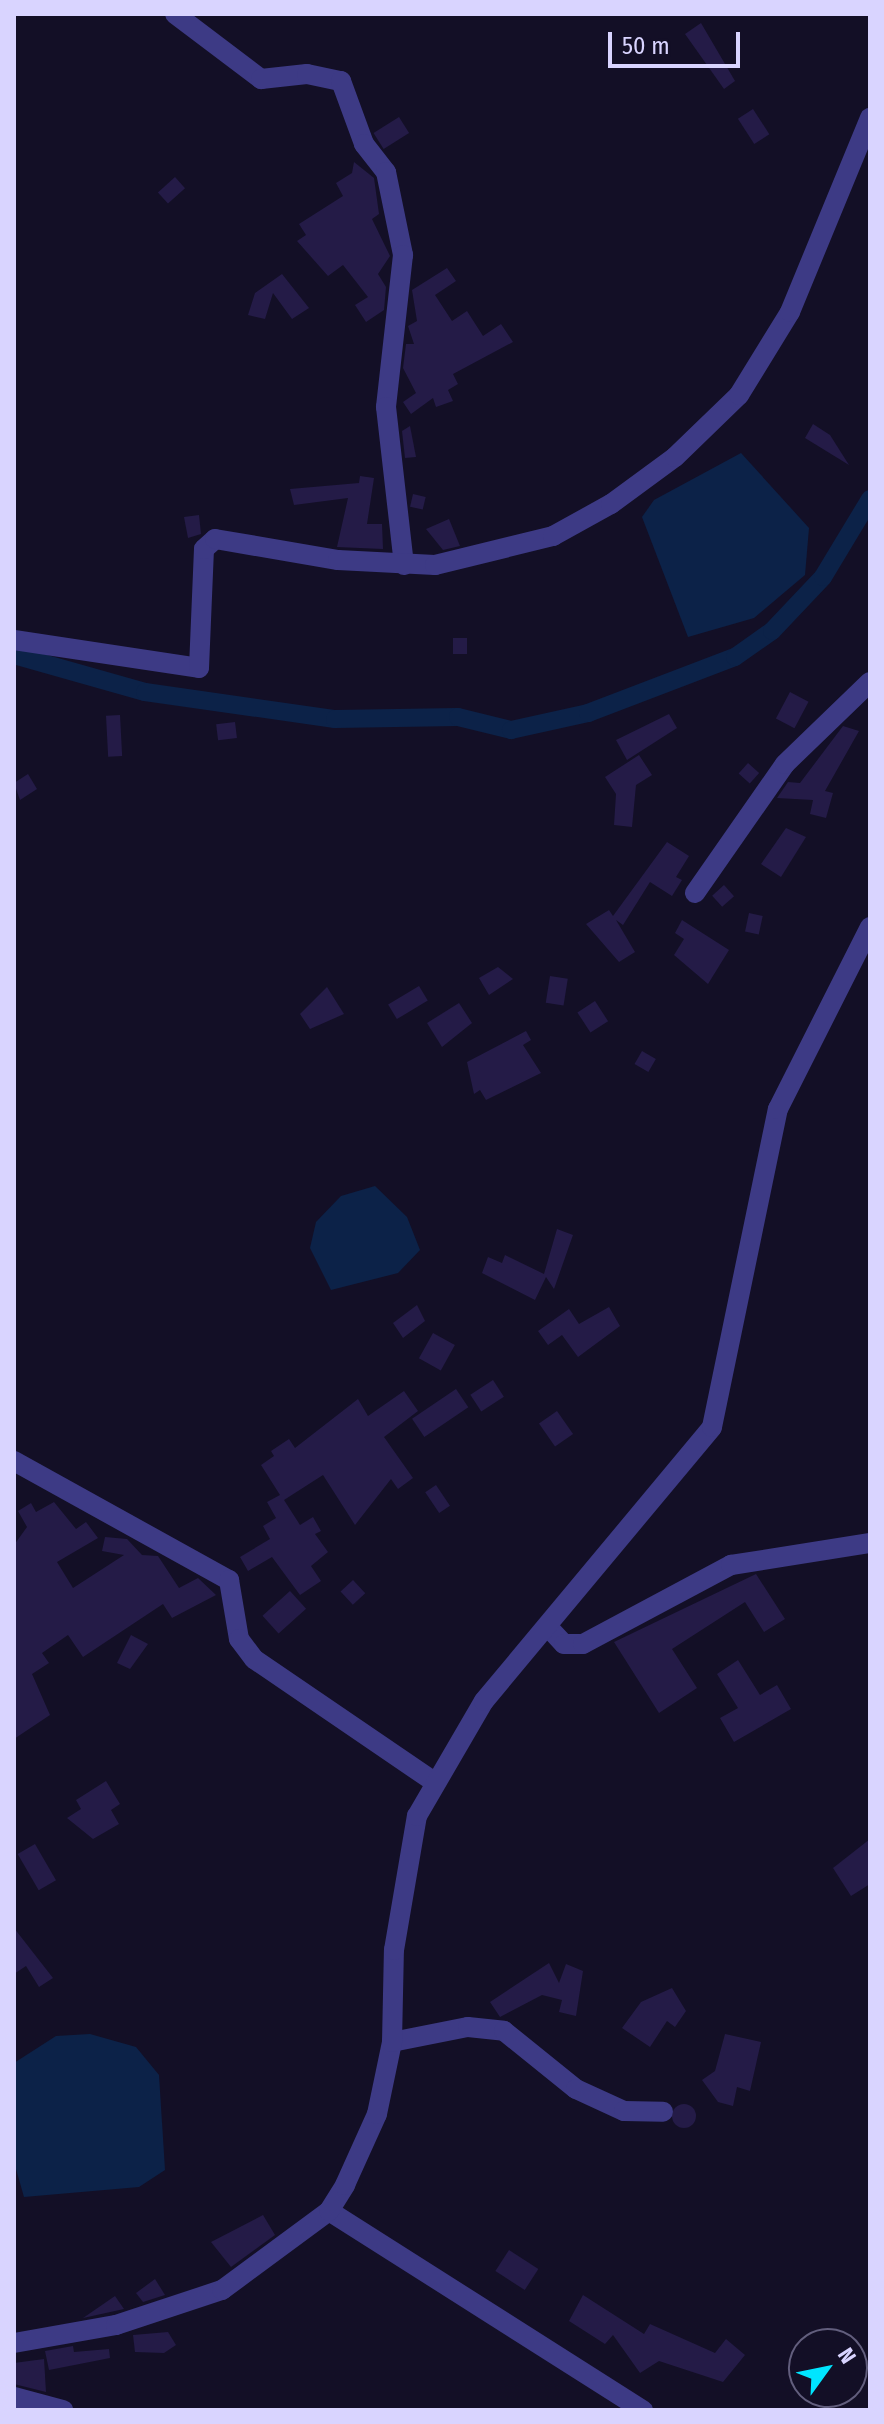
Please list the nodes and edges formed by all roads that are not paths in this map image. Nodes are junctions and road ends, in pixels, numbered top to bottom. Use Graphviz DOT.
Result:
graph roads {
  1 [pos="175,14"];
  2 [pos="870,118"];
  3 [pos="404,565"];
  4 [pos="14,640"];
  5 [pos="870,682"];
  6 [pos="695,893"];
  7 [pos="870,927"];
  8 [pos="14,1461"];
  9 [pos="870,1543"];
  10 [pos="549,1628"];
  11 [pos="434,1782"];
  12 [pos="392,2042"];
  13 [pos="663,2112"];
  14 [pos="329,2211"];
  15 [pos="14,2343"];
  16 [pos="14,2397"];
  17 [pos="63,2410"];
  18 [pos="643,2410"];
  1 -- 3 [label="street"];
  2 -- 3 [label="street"];
  3 -- 4 [label="street"];
  5 -- 6 [label="street"];
  7 -- 10 [label="street"];
  8 -- 11 [label="street"];
  9 -- 10 [label="street"];
  10 -- 11 [label="street"];
  11 -- 12 [label="street"];
  12 -- 13 [label="street"];
  12 -- 14 [label="street"];
  14 -- 15 [label="street"];
  14 -- 18 [label="street"];
  16 -- 17 [label="street"];
}
